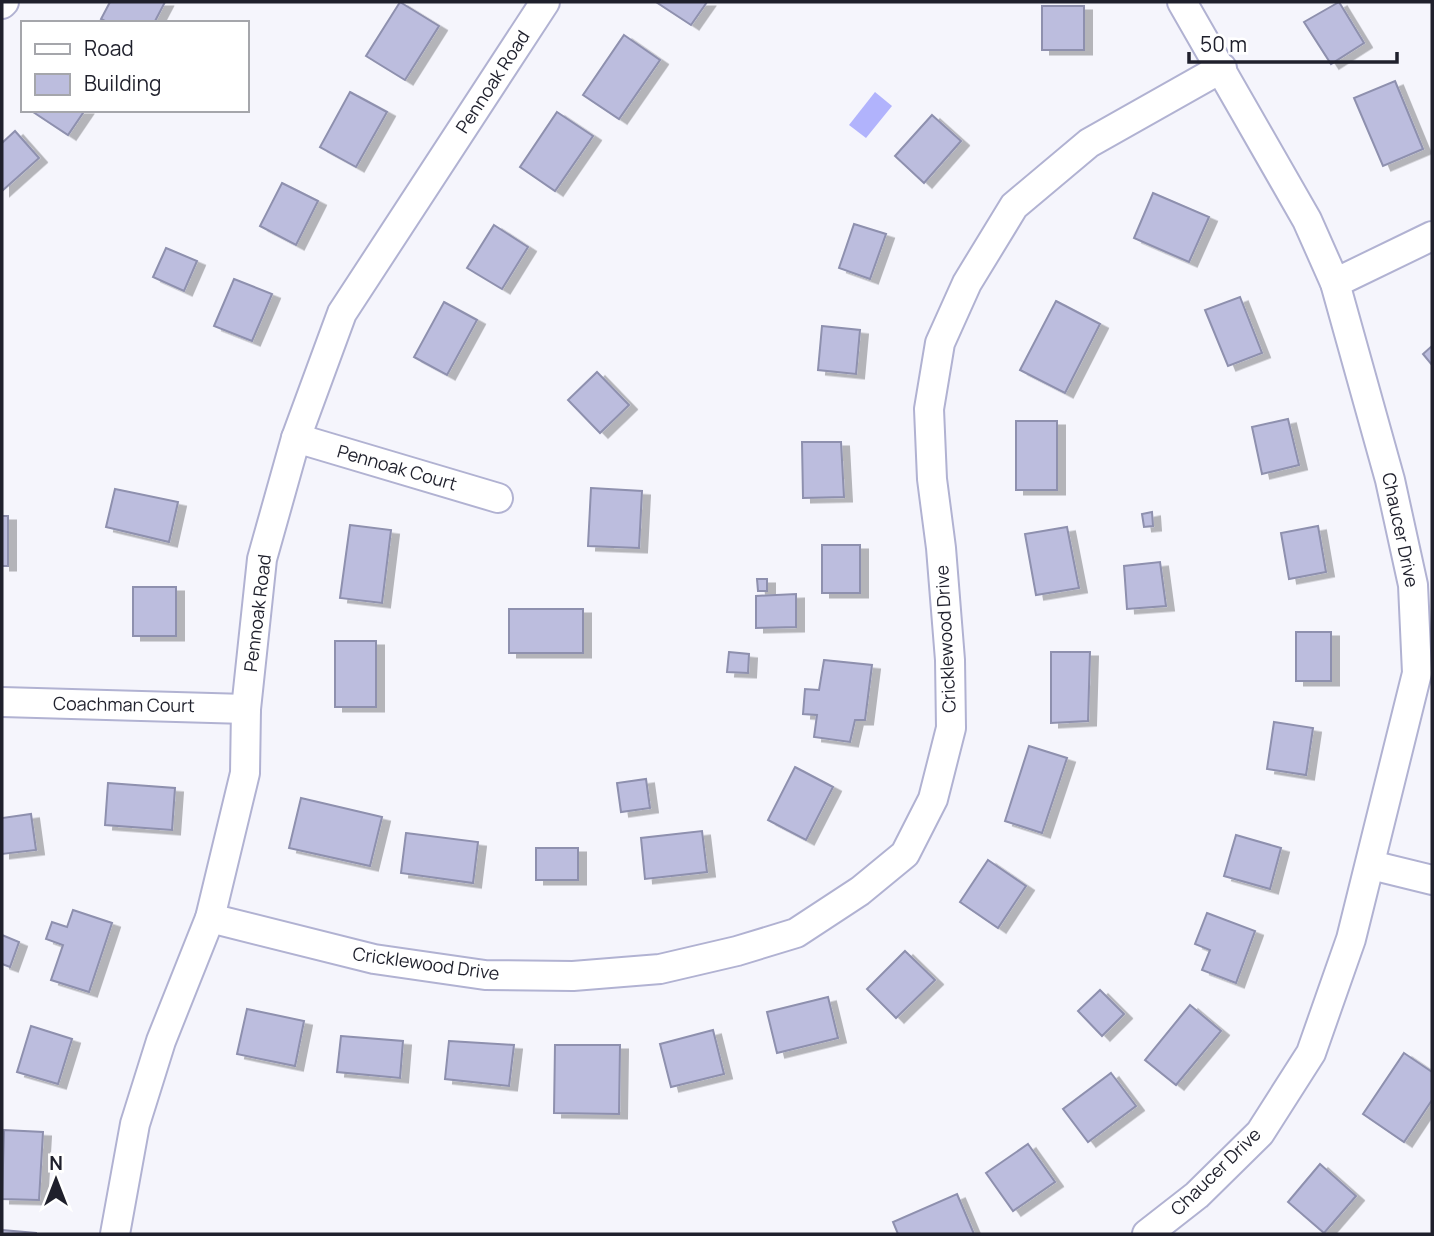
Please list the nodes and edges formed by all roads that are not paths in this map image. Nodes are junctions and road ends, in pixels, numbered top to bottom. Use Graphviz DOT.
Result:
graph roads {
  1 [pos="545,2"];
  2 [pos="1182,2"];
  3 [pos="1222,68"];
  4 [pos="1432,236"];
  5 [pos="1335,283"];
  6 [pos="296,438"];
  7 [pos="498,498"];
  8 [pos="2,702"];
  9 [pos="246,709"];
  10 [pos="1371,865"];
  11 [pos="1432,880"];
  12 [pos="210,918"];
  13 [pos="115,1234"];
  14 [pos="1147,1234"];
  1 -- 6 [label="street, Pennoak Road"];
  2 -- 3 [label="street, Chaucer Drive"];
  3 -- 5 [label="street, Chaucer Drive"];
  3 -- 12 [label="street, Cricklewood Drive"];
  4 -- 5 [label="street"];
  5 -- 10 [label="street, Chaucer Drive"];
  6 -- 7 [label="street, Pennoak Court"];
  6 -- 9 [label="street, Pennoak Road"];
  8 -- 9 [label="street, Coachman Court"];
  9 -- 12 [label="street, Pennoak Road"];
  10 -- 11 [label="street"];
  10 -- 14 [label="street, Chaucer Drive"];
  12 -- 13 [label="street, Pennoak Road"];
}
